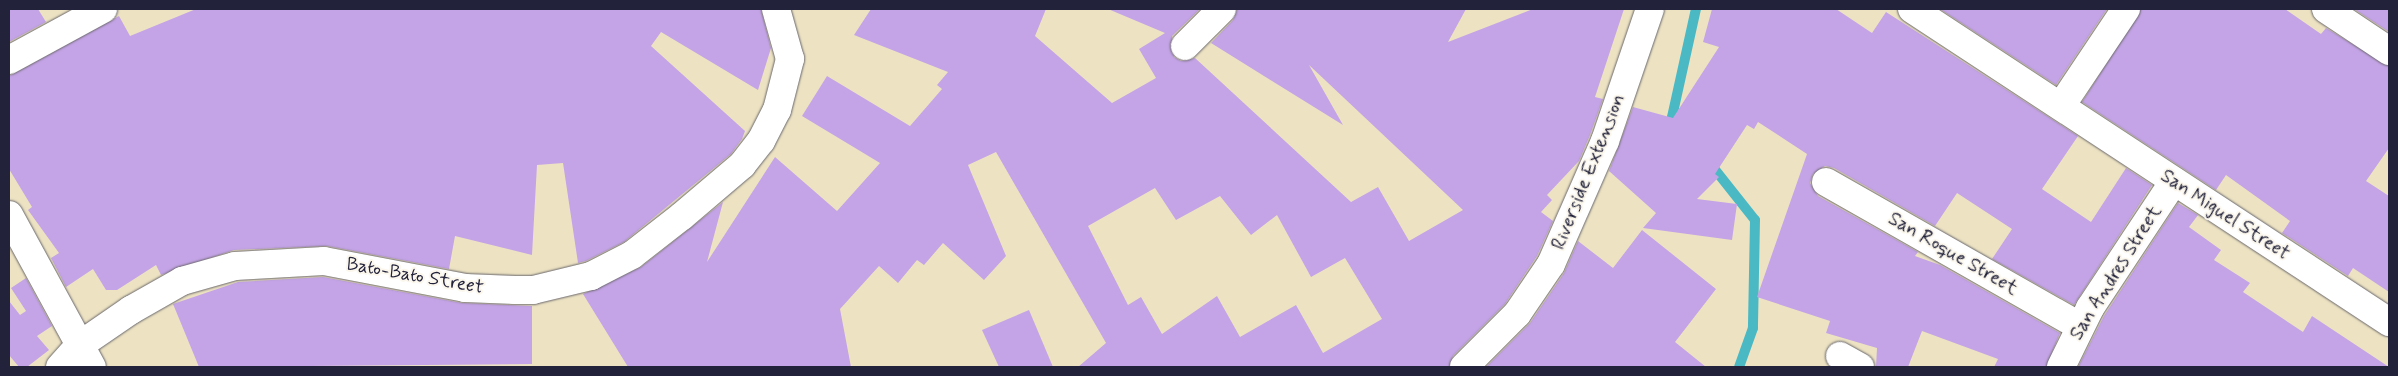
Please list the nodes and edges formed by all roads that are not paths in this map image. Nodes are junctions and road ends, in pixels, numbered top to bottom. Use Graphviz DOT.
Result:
graph roads {
  1 [pos="103,9"];
  2 [pos="776,9"];
  3 [pos="1222,9"];
  4 [pos="1650,9"];
  5 [pos="2126,9"];
  6 [pos="2326,9"];
  7 [pos="1915,10"];
  8 [pos="1185,46"];
  9 [pos="2389,51"];
  10 [pos="9,60"];
  11 [pos="2061,106"];
  12 [pos="2174,181"];
  13 [pos="1826,182"];
  14 [pos="9,215"];
  15 [pos="2389,322"];
  16 [pos="2079,326"];
  17 [pos="86,356"];
  18 [pos="60,367"];
  19 [pos="1464,367"];
  20 [pos="2061,367"];
  1 -- 10 [label="street"];
  2 -- 17 [label="street, Bato-Bato Street"];
  3 -- 8 [label="street"];
  4 -- 19 [label="street, Riverside Extension"];
  5 -- 11 [label="street"];
  6 -- 9 [label="street"];
  7 -- 11 [label="street, San Miguel Street"];
  11 -- 12 [label="street, San Miguel Street"];
  12 -- 15 [label="street, San Miguel Street"];
  12 -- 16 [label="street, San Andres Street"];
  13 -- 16 [label="street, San Roque Street"];
  14 -- 17 [label="street"];
  16 -- 20 [label="street, San Andres Street"];
  17 -- 18 [label="street"];
}
